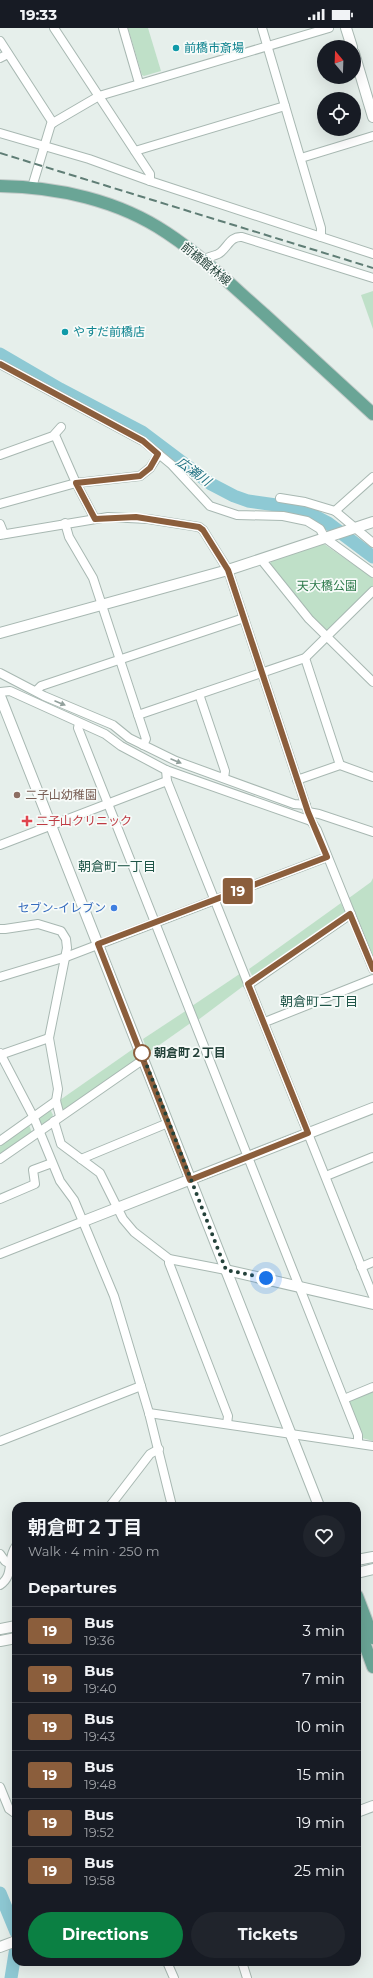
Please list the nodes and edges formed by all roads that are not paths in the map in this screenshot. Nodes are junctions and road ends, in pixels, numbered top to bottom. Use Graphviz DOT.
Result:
graph roads {
  1 [pos="54,28"];
  2 [pos="123,28"];
  3 [pos="262,28"];
  4 [pos="329,28"];
  5 [pos="346,28"];
  6 [pos="350,40"];
  7 [pos="0,41"];
  8 [pos="267,46"];
  9 [pos="8,54"];
  10 [pos="0,58"];
  11 [pos="361,77"];
  12 [pos="139,83"];
  13 [pos="99,96"];
  14 [pos="285,106"];
  15 [pos="373,117"];
  16 [pos="53,123"];
  17 [pos="0,133"];
  18 [pos="373,136"];
  19 [pos="44,146"];
  20 [pos="135,151"];
  21 [pos="301,158"];
  22 [pos="150,181"];
  23 [pos="0,186"];
  24 [pos="32,187"];
  25 [pos="321,237"];
  26 [pos="373,254"];
  27 [pos="204,260"];
  28 [pos="373,278"];
  29 [pos="0,364"];
  30 [pos="373,414"];
  31 [pos="61,427"];
  32 [pos="55,435"];
  33 [pos="158,454"];
  34 [pos="0,455"];
  35 [pos="373,477"];
  36 [pos="76,483"];
  37 [pos="280,498"];
  38 [pos="0,504"];
  39 [pos="335,511"];
  40 [pos="95,519"];
  41 [pos="373,522"];
  42 [pos="65,523"];
  43 [pos="0,524"];
  44 [pos="353,529"];
  45 [pos="2,535"];
  46 [pos="329,537"];
  47 [pos="373,543"];
  48 [pos="263,559"];
  49 [pos="228,570"];
  50 [pos="373,572"];
  51 [pos="373,591"];
  52 [pos="102,605"];
  53 [pos="244,618"];
  54 [pos="0,633"];
  55 [pos="327,638"];
  56 [pos="305,658"];
  57 [pos="120,660"];
  58 [pos="0,673"];
  59 [pos="262,673"];
  60 [pos="373,682"];
  61 [pos="36,691"];
  62 [pos="0,692"];
  63 [pos="199,694"];
  64 [pos="0,696"];
  65 [pos="138,715"];
  66 [pos="79,723"];
  67 [pos="143,745"];
  68 [pos="340,765"];
  69 [pos="166,770"];
  70 [pos="373,777"];
  71 [pos="224,778"];
  72 [pos="297,780"];
  73 [pos="167,781"];
  74 [pos="108,804"];
  75 [pos="307,809"];
  76 [pos="311,821"];
  77 [pos="51,825"];
  78 [pos="373,832"];
  79 [pos="0,845"];
  80 [pos="327,857"];
  81 [pos="215,899"];
  82 [pos="350,914"];
  83 [pos="156,922"];
  84 [pos="0,929"];
  85 [pos="98,944"];
  86 [pos="66,957"];
  87 [pos="373,969"];
  88 [pos="0,977"];
  89 [pos="373,979"];
  90 [pos="248,984"];
  91 [pos="265,1022"];
  92 [pos="49,1038"];
  93 [pos="0,1054"];
  94 [pos="144,1059"];
  95 [pos="56,1101"];
  96 [pos="373,1108"];
  97 [pos="34,1118"];
  98 [pos="57,1119"];
  99 [pos="168,1123"];
  100 [pos="39,1131"];
  101 [pos="308,1133"];
  102 [pos="0,1141"];
  103 [pos="248,1157"];
  104 [pos="373,1157"];
  105 [pos="82,1158"];
  106 [pos="0,1159"];
  107 [pos="52,1163"];
  108 [pos="326,1176"];
  109 [pos="190,1180"];
  110 [pos="0,1199"];
  111 [pos="118,1208"];
  112 [pos="84,1221"];
  113 [pos="1,1252"];
  114 [pos="169,1259"];
  115 [pos="373,1262"];
  116 [pos="361,1267"];
  117 [pos="226,1270"];
  118 [pos="300,1288"];
  119 [pos="373,1296"];
  120 [pos="373,1304"];
  121 [pos="141,1386"];
  122 [pos="373,1387"];
  123 [pos="344,1399"];
  124 [pos="149,1413"];
  125 [pos="227,1424"];
  126 [pos="290,1434"];
  127 [pos="0,1441"];
  128 [pos="358,1444"];
  129 [pos="373,1446"];
  130 [pos="159,1449"];
  131 [pos="113,1502"];
  132 [pos="171,1502"];
  133 [pos="317,1502"];
  134 [pos="12,1553"];
  135 [pos="0,1554"];
  136 [pos="373,1557"];
  137 [pos="361,1559"];
  138 [pos="10,1564"];
  139 [pos="373,1570"];
  140 [pos="361,1572"];
  141 [pos="0,1585"];
  142 [pos="361,1606"];
  143 [pos="12,1627"];
  144 [pos="0,1629"];
  145 [pos="361,1634"];
  146 [pos="373,1638"];
  147 [pos="12,1639"];
  148 [pos="0,1641"];
  149 [pos="373,1667"];
  150 [pos="0,1787"];
  151 [pos="373,1806"];
  152 [pos="361,1810"];
  153 [pos="12,1813"];
  154 [pos="169,1966"];
  155 [pos="243,1966"];
  156 [pos="174,1978"];
  157 [pos="247,1978"];
  1 -- 13 [label="street"];
  2 -- 12 [label="street"];
  3 -- 8 [label="street"];
  4 -- 8 [label="street"];
  5 -- 6 [label="street"];
  7 -- 9 [label="street"];
  8 -- 12 [label="street"];
  8 -- 14 [label="street"];
  9 -- 10 [label="street"];
  9 -- 16 [label="street"];
  11 -- 15 [label="street"];
  12 -- 13 [label="street"];
  13 -- 16 [label="street"];
  13 -- 20 [label="street"];
  14 -- 20 [label="street"];
  14 -- 21 [label="street"];
  16 -- 19 [label="street"];
  17 -- 19 [label="street"];
  18 -- 21 [label="street"];
  19 -- 22 [label="street"];
  19 -- 24 [label="street"];
  20 -- 22 [label="street"];
  21 -- 25 [label="street"];
  22 -- 25 [label="street"];
  23 -- 24 [label="main road, 前橋館林線"];
  24 -- 27 [label="main road, 前橋館林線"];
  25 -- 26 [label="street"];
  27 -- 28 [label="street"];
  27 -- 30 [label="main road, 前橋館林線"];
  29 -- 33 [label="street"];
  31 -- 32 [label="street"];
  32 -- 34 [label="street"];
  32 -- 36 [label="street"];
  33 -- 36 [label="street"];
  33 -- 46 [label="street"];
  35 -- 39 [label="street"];
  36 -- 38 [label="street"];
  36 -- 40 [label="street"];
  37 -- 39 [label="street"];
  39 -- 44 [label="street"];
  40 -- 42 [label="street"];
  40 -- 49 [label="street"];
  41 -- 44 [label="street"];
  42 -- 45 [label="street"];
  42 -- 52 [label="street"];
  43 -- 45 [label="street"];
  44 -- 46 [label="street"];
  44 -- 47 [label="street"];
  46 -- 48 [label="street"];
  46 -- 50 [label="street"];
  48 -- 49 [label="street"];
  48 -- 55 [label="street"];
  49 -- 52 [label="street"];
  49 -- 53 [label="street"];
  51 -- 55 [label="street"];
  52 -- 54 [label="street"];
  52 -- 57 [label="street"];
  53 -- 57 [label="street"];
  53 -- 59 [label="street"];
  55 -- 56 [label="street"];
  55 -- 60 [label="street"];
  56 -- 59 [label="street"];
  56 -- 68 [label="street"];
  57 -- 61 [label="street"];
  57 -- 65 [label="street"];
  58 -- 61 [label="street"];
  59 -- 63 [label="street"];
  59 -- 72 [label="street"];
  61 -- 67 [label="street, one-way"];
  62 -- 66 [label="street"];
  63 -- 65 [label="street"];
  63 -- 71 [label="street"];
  64 -- 77 [label="street"];
  65 -- 67 [label="street"];
  66 -- 69 [label="street"];
  66 -- 74 [label="street"];
  67 -- 71 [label="street, one-way"];
  68 -- 70 [label="street"];
  68 -- 72 [label="street"];
  69 -- 73 [label="street"];
  69 -- 76 [label="street"];
  71 -- 75 [label="street"];
  72 -- 75 [label="street"];
  73 -- 74 [label="street"];
  73 -- 81 [label="street"];
  74 -- 77 [label="street"];
  74 -- 83 [label="street"];
  75 -- 76 [label="street"];
  75 -- 78 [label="street"];
  76 -- 80 [label="street"];
  77 -- 79 [label="street"];
  77 -- 85 [label="street"];
  80 -- 81 [label="street"];
  80 -- 82 [label="street"];
  81 -- 83 [label="street"];
  81 -- 90 [label="street"];
  82 -- 87 [label="street"];
  82 -- 90 [label="street"];
  83 -- 85 [label="street"];
  83 -- 103 [label="street"];
  84 -- 86 [label="street"];
  85 -- 86 [label="street"];
  85 -- 94 [label="street"];
  86 -- 88 [label="street"];
  86 -- 92 [label="street"];
  89 -- 91 [label="street"];
  90 -- 91 [label="street"];
  91 -- 101 [label="street"];
  92 -- 93 [label="street"];
  92 -- 95 [label="street"];
  93 -- 97 [label="street"];
  94 -- 98 [label="street"];
  94 -- 99 [label="street"];
  95 -- 97 [label="street"];
  95 -- 98 [label="street"];
  96 -- 101 [label="street"];
  97 -- 100 [label="street"];
  97 -- 102 [label="street"];
  98 -- 100 [label="street"];
  98 -- 105 [label="street"];
  99 -- 105 [label="street"];
  99 -- 109 [label="street"];
  100 -- 106 [label="street"];
  100 -- 107 [label="street"];
  101 -- 103 [label="street"];
  101 -- 108 [label="street"];
  103 -- 109 [label="street"];
  103 -- 118 [label="street"];
  104 -- 108 [label="street"];
  105 -- 111 [label="street"];
  107 -- 110 [label="street"];
  107 -- 112 [label="street"];
  108 -- 116 [label="street"];
  109 -- 111 [label="street"];
  109 -- 117 [label="street"];
  111 -- 112 [label="street"];
  111 -- 114 [label="street"];
  112 -- 113 [label="street"];
  112 -- 121 [label="street"];
  114 -- 117 [label="street"];
  114 -- 125 [label="street"];
  115 -- 116 [label="street"];
  116 -- 119 [label="street"];
  117 -- 118 [label="street"];
  117 -- 126 [label="street"];
  118 -- 120 [label="street"];
  118 -- 123 [label="street"];
  121 -- 124 [label="street"];
  121 -- 127 [label="street"];
  122 -- 123 [label="street"];
  123 -- 128 [label="street"];
  124 -- 125 [label="street"];
  124 -- 130 [label="street"];
  125 -- 126 [label="street"];
  126 -- 128 [label="street"];
  126 -- 133 [label="street"];
  128 -- 129 [label="street"];
  130 -- 131 [label="street"];
  130 -- 132 [label="street"];
  134 -- 138 [label="street"];
  135 -- 138 [label="street"];
  136 -- 137 [label="street"];
  138 -- 141 [label="street"];
  139 -- 140 [label="street"];
  142 -- 146 [label="main road"];
  143 -- 144 [label="street"];
  145 -- 149 [label="main road"];
  147 -- 148 [label="street"];
  150 -- 153 [label="street"];
  151 -- 152 [label="street"];
  154 -- 156 [label="street"];
  155 -- 157 [label="street"];
}
